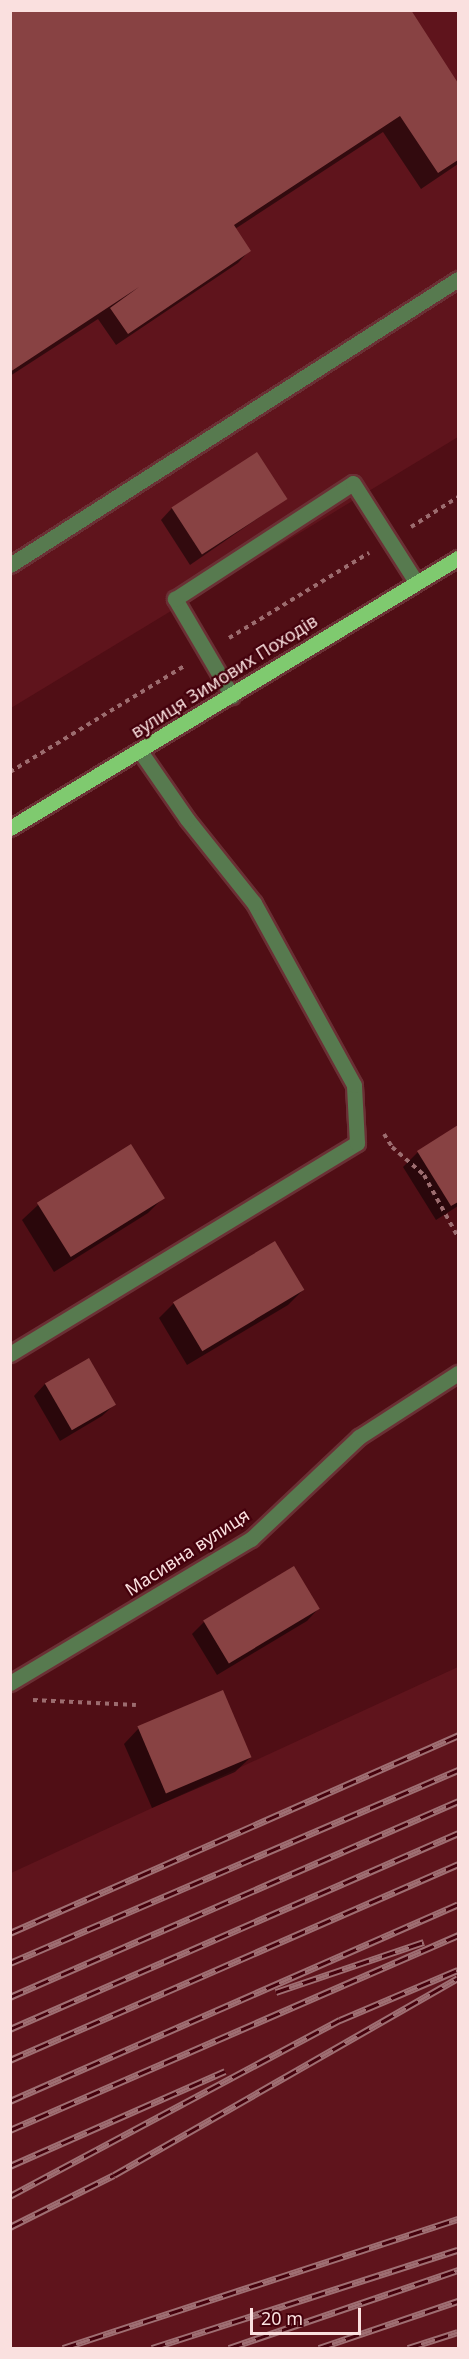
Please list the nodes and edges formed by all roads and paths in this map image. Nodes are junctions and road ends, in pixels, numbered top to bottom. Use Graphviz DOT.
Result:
graph roads {
  1 [pos="459,279"];
  2 [pos="459,498"];
  3 [pos="388,541"];
  4 [pos="459,558"];
  5 [pos="10,565"];
  6 [pos="416,582"];
  7 [pos="204,654"];
  8 [pos="232,696"];
  9 [pos="140,751"];
  10 [pos="10,772"];
  11 [pos="10,828"];
  12 [pos="381,1129"];
  13 [pos="459,1237"];
  14 [pos="10,1354"];
  15 [pos="459,1373"];
  16 [pos="10,1683"];
  17 [pos="29,1700"];
  18 [pos="136,1705"];
  1 -- 5 [label="street"];
  2 -- 3 [label="path"];
  3 -- 6 [label="street"];
  3 -- 7 [label="path"];
  3 -- 7 [label="street"];
  4 -- 6 [label="main road, вулиця Зимових Походів"];
  6 -- 8 [label="main road, вулиця Зимових Походів"];
  7 -- 8 [label="street"];
  7 -- 10 [label="path"];
  8 -- 9 [label="main road, вулиця Зимових Походів"];
  9 -- 11 [label="main road, вулиця Зимових Походів"];
  9 -- 14 [label="street"];
  12 -- 13 [label="path"];
  15 -- 16 [label="street, Масивна вулиця"];
  17 -- 18 [label="path"];
}
